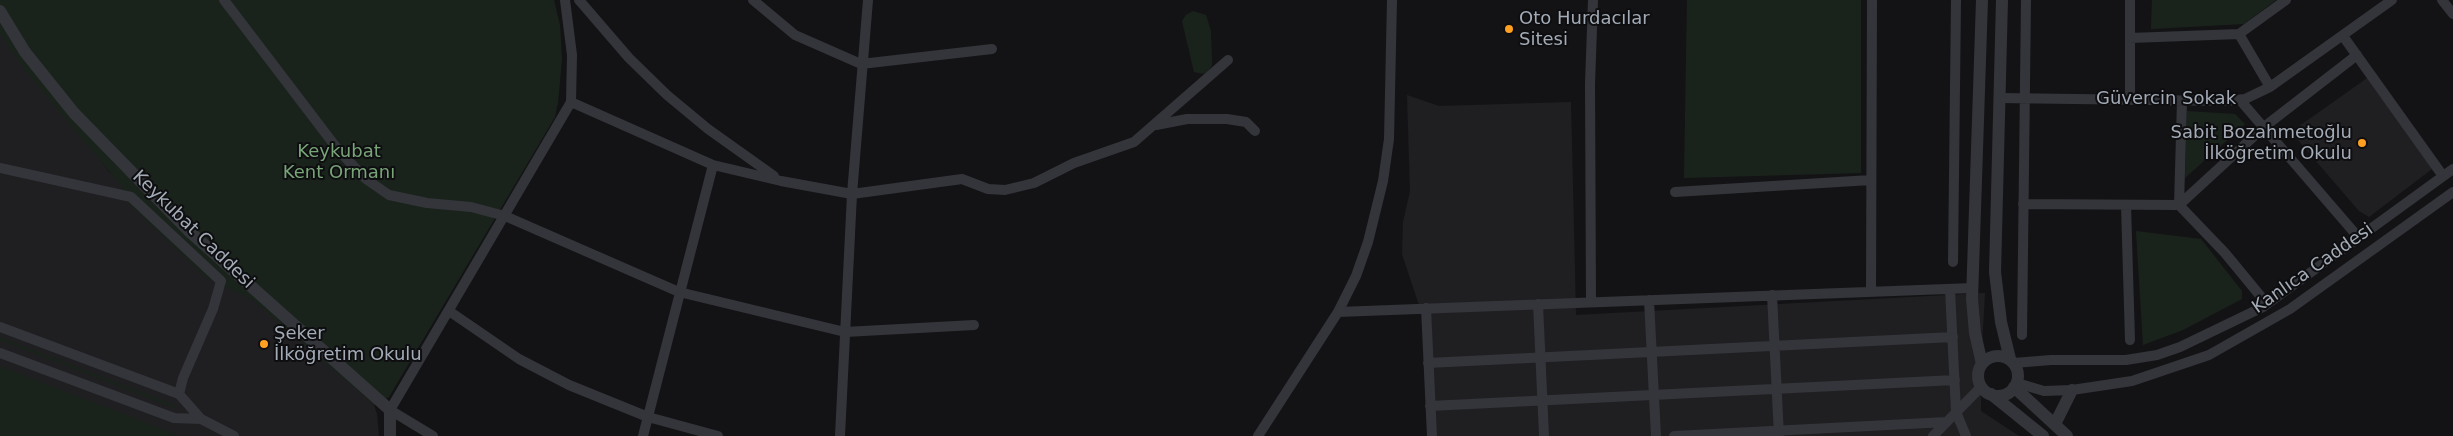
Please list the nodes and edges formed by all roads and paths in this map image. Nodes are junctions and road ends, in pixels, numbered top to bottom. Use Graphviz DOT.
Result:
graph roads {
  1 [pos="224,0"];
  2 [pos="565,0"];
  3 [pos="579,0"];
  4 [pos="753,0"];
  5 [pos="868,0"];
  6 [pos="1392,0"];
  7 [pos="1593,0"];
  8 [pos="1872,0"];
  9 [pos="1956,0"];
  10 [pos="1982,0"];
  11 [pos="2002,0"];
  12 [pos="2026,0"];
  13 [pos="2130,0"];
  14 [pos="2286,0"];
  15 [pos="2392,0"];
  16 [pos="2442,0"];
  17 [pos="0,11"];
  18 [pos="2453,14"];
  19 [pos="2239,34"];
  20 [pos="2342,36"];
  21 [pos="2130,38"];
  22 [pos="992,49"];
  23 [pos="2357,55"];
  24 [pos="1228,60"];
  25 [pos="862,64"];
  26 [pos="2270,87"];
  27 [pos="1999,98"];
  28 [pos="2024,99"];
  29 [pos="2130,100"];
  30 [pos="2240,100"];
  31 [pos="2182,101"];
  32 [pos="571,102"];
  33 [pos="1153,126"];
  34 [pos="2264,127"];
  35 [pos="1255,131"];
  36 [pos="713,165"];
  37 [pos="0,168"];
  38 [pos="2453,169"];
  39 [pos="2444,176"];
  40 [pos="1871,180"];
  41 [pos="781,181"];
  42 [pos="1675,192"];
  43 [pos="2453,192"];
  44 [pos="852,194"];
  45 [pos="2023,204"];
  46 [pos="2126,205"];
  47 [pos="2179,205"];
  48 [pos="505,216"];
  49 [pos="2359,238"];
  50 [pos="225,262"];
  51 [pos="1953,262"];
  52 [pos="221,282"];
  53 [pos="1973,288"];
  54 [pos="1950,289"];
  55 [pos="679,292"];
  56 [pos="1871,292"];
  57 [pos="1772,295"];
  58 [pos="1650,300"];
  59 [pos="1591,302"];
  60 [pos="1538,304"];
  61 [pos="2267,304"];
  62 [pos="1426,308"];
  63 [pos="449,312"];
  64 [pos="1338,312"];
  65 [pos="974,325"];
  66 [pos="0,327"];
  67 [pos="846,332"];
  68 [pos="2022,335"];
  69 [pos="1952,337"];
  70 [pos="2130,340"];
  71 [pos="1774,346"];
  72 [pos="1652,352"];
  73 [pos="0,353"];
  74 [pos="1541,357"];
  75 [pos="2012,361"];
  76 [pos="1428,363"];
  77 [pos="1982,364"];
  78 [pos="1955,380"];
  79 [pos="2016,385"];
  80 [pos="1777,388"];
  81 [pos="2072,390"];
  82 [pos="1986,391"];
  83 [pos="179,394"];
  84 [pos="1654,395"];
  85 [pos="1543,400"];
  86 [pos="1430,406"];
  87 [pos="390,410"];
  88 [pos="1956,412"];
  89 [pos="648,417"];
  90 [pos="201,419"];
  91 [pos="1947,422"];
  92 [pos="2055,424"];
  93 [pos="1779,433"];
  94 [pos="2066,435"];
  95 [pos="234,436"];
  96 [pos="390,436"];
  97 [pos="433,436"];
  98 [pos="643,436"];
  99 [pos="718,436"];
  100 [pos="840,436"];
  101 [pos="1258,436"];
  102 [pos="1432,436"];
  103 [pos="1544,436"];
  104 [pos="1656,436"];
  105 [pos="1674,436"];
  106 [pos="1933,436"];
  107 [pos="1966,436"];
  108 [pos="2043,436"];
  1 -- 48 [label="street"];
  2 -- 32 [label="street"];
  3 -- 41 [label="street"];
  4 -- 25 [label="street"];
  5 -- 25 [label="street"];
  6 -- 64 [label="street"];
  7 -- 59 [label="street"];
  8 -- 40 [label="street"];
  9 -- 51 [label="street"];
  10 -- 53 [label="street"];
  11 -- 27 [label="street"];
  12 -- 28 [label="street"];
  13 -- 21 [label="street"];
  14 -- 19 [label="street"];
  15 -- 20 [label="street, Güvercin Sokak"];
  16 -- 18 [label="street"];
  17 -- 50 [label="street, Keykubat Caddesi"];
  19 -- 21 [label="street"];
  19 -- 26 [label="street"];
  20 -- 23 [label="street"];
  20 -- 26 [label="street, Güvercin Sokak"];
  21 -- 29 [label="street"];
  22 -- 25 [label="street"];
  23 -- 34 [label="street"];
  23 -- 39 [label="street"];
  24 -- 33 [label="street"];
  25 -- 44 [label="street"];
  26 -- 30 [label="street, Güvercin Sokak"];
  27 -- 28 [label="street, Güvercin Sokak"];
  27 -- 75 [label="street"];
  28 -- 29 [label="street, Güvercin Sokak"];
  28 -- 45 [label="street"];
  29 -- 31 [label="street, Güvercin Sokak"];
  30 -- 31 [label="street, Güvercin Sokak"];
  30 -- 34 [label="street"];
  31 -- 47 [label="street"];
  32 -- 36 [label="street"];
  32 -- 48 [label="street"];
  33 -- 35 [label="street"];
  33 -- 44 [label="street"];
  34 -- 47 [label="street"];
  34 -- 49 [label="street"];
  36 -- 41 [label="street"];
  36 -- 55 [label="street"];
  37 -- 52 [label="street"];
  38 -- 39 [label="street, Kanlıca Caddesi"];
  39 -- 49 [label="street, Kanlıca Caddesi"];
  40 -- 42 [label="street"];
  40 -- 56 [label="street"];
  41 -- 44 [label="street"];
  43 -- 81 [label="street, Kanlıca Caddesi"];
  44 -- 67 [label="street"];
  45 -- 46 [label="street"];
  45 -- 68 [label="street"];
  46 -- 47 [label="street"];
  46 -- 70 [label="street"];
  47 -- 61 [label="street"];
  48 -- 55 [label="street"];
  48 -- 63 [label="street"];
  49 -- 61 [label="street, Kanlıca Caddesi"];
  50 -- 52 [label="street"];
  50 -- 87 [label="street, Keykubat Caddesi"];
  52 -- 83 [label="street"];
  53 -- 54 [label="street"];
  53 -- 77 [label="street"];
  54 -- 56 [label="street"];
  54 -- 69 [label="street"];
  55 -- 67 [label="street"];
  55 -- 89 [label="street"];
  56 -- 57 [label="street"];
  57 -- 58 [label="street"];
  57 -- 71 [label="street"];
  58 -- 59 [label="street"];
  58 -- 72 [label="street"];
  59 -- 60 [label="street"];
  60 -- 62 [label="street"];
  60 -- 74 [label="street"];
  61 -- 75 [label="street, Kanlıca Caddesi"];
  62 -- 64 [label="street"];
  62 -- 76 [label="street"];
  63 -- 87 [label="street"];
  63 -- 89 [label="street"];
  64 -- 101 [label="street"];
  65 -- 67 [label="street"];
  66 -- 83 [label="street"];
  67 -- 100 [label="street"];
  69 -- 71 [label="street"];
  69 -- 78 [label="street"];
  71 -- 72 [label="street"];
  71 -- 80 [label="street"];
  72 -- 74 [label="street"];
  72 -- 84 [label="street"];
  73 -- 90 [label="street"];
  74 -- 76 [label="street"];
  74 -- 85 [label="street"];
  75 -- 77 [label="street"];
  75 -- 79 [label="street"];
  76 -- 86 [label="street"];
  77 -- 82 [label="street"];
  78 -- 80 [label="street"];
  78 -- 88 [label="street"];
  79 -- 81 [label="street, Kanlıca Caddesi"];
  79 -- 82 [label="street"];
  79 -- 92 [label="street"];
  80 -- 84 [label="street"];
  80 -- 93 [label="street"];
  81 -- 92 [label="street"];
  82 -- 88 [label="street"];
  82 -- 108 [label="street"];
  83 -- 90 [label="street"];
  84 -- 85 [label="street"];
  84 -- 104 [label="street"];
  85 -- 86 [label="street"];
  85 -- 103 [label="street"];
  86 -- 102 [label="street"];
  87 -- 96 [label="street"];
  87 -- 97 [label="street"];
  88 -- 91 [label="street"];
  88 -- 107 [label="street"];
  89 -- 98 [label="street"];
  89 -- 99 [label="street"];
  90 -- 95 [label="street"];
  91 -- 93 [label="street"];
  91 -- 106 [label="street"];
  92 -- 94 [label="street"];
  93 -- 105 [label="street"];
}
